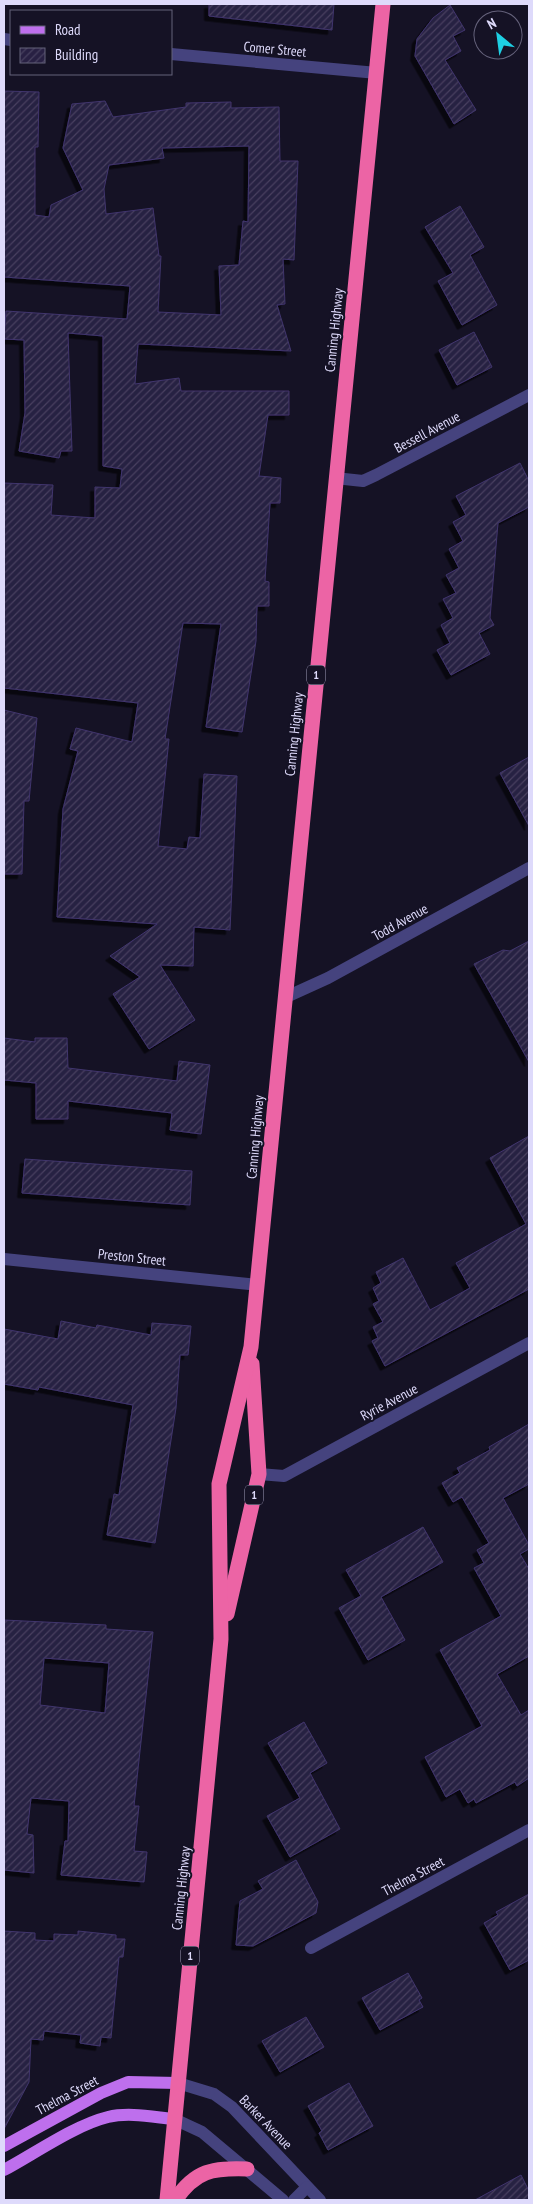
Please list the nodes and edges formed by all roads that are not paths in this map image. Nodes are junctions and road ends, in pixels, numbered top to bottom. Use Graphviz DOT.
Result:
graph roads {
  1 [pos="383,4"];
  2 [pos="172,54"];
  3 [pos="377,72"];
  4 [pos="529,395"];
  5 [pos="335,478"];
  6 [pos="529,868"];
  7 [pos="284,998"];
  8 [pos="4,1259"];
  9 [pos="258,1285"];
  10 [pos="529,1343"];
  11 [pos="251,1347"];
  12 [pos="259,1474"];
  13 [pos="221,1639"];
  14 [pos="529,1830"];
  15 [pos="311,1948"];
  16 [pos="178,2083"];
  17 [pos="174,2119"];
  18 [pos="4,2146"];
  19 [pos="247,2169"];
  20 [pos="4,2170"];
  21 [pos="307,2187"];
  22 [pos="167,2200"];
  23 [pos="175,2200"];
  24 [pos="282,2200"];
  25 [pos="294,2200"];
  26 [pos="320,2200"];
  1 -- 3 [label="highway, Canning Highway / 1"];
  2 -- 3 [label="street, Comer Street"];
  3 -- 5 [label="highway, Canning Highway / 1"];
  4 -- 5 [label="street, Bessell Avenue"];
  5 -- 7 [label="highway, Canning Highway / 1"];
  6 -- 7 [label="street, Todd Avenue"];
  7 -- 9 [label="highway, Canning Highway / 1"];
  8 -- 9 [label="street, Preston Street"];
  9 -- 11 [label="highway, Canning Highway / 1"];
  10 -- 12 [label="street, Ryrie Avenue"];
  11 -- 12 [label="highway, Canning Highway / 1"];
  11 -- 13 [label="highway, Canning Highway / 1"];
  12 -- 13 [label="highway, Canning Highway / 1"];
  13 -- 16 [label="highway, Canning Highway / 1"];
  14 -- 15 [label="street, Thelma Street"];
  16 -- 17 [label="highway, Canning Highway / 1"];
  16 -- 18 [label="main road, Thelma Street"];
  16 -- 21 [label="street, Barker Avenue"];
  17 -- 19 [label="street"];
  17 -- 20 [label="main road"];
  17 -- 22 [label="highway, Canning Highway / 1"];
  19 -- 23 [label="highway"];
  19 -- 24 [label="street"];
  21 -- 25 [label="street"];
  21 -- 26 [label="street, Barker Avenue"];
}
